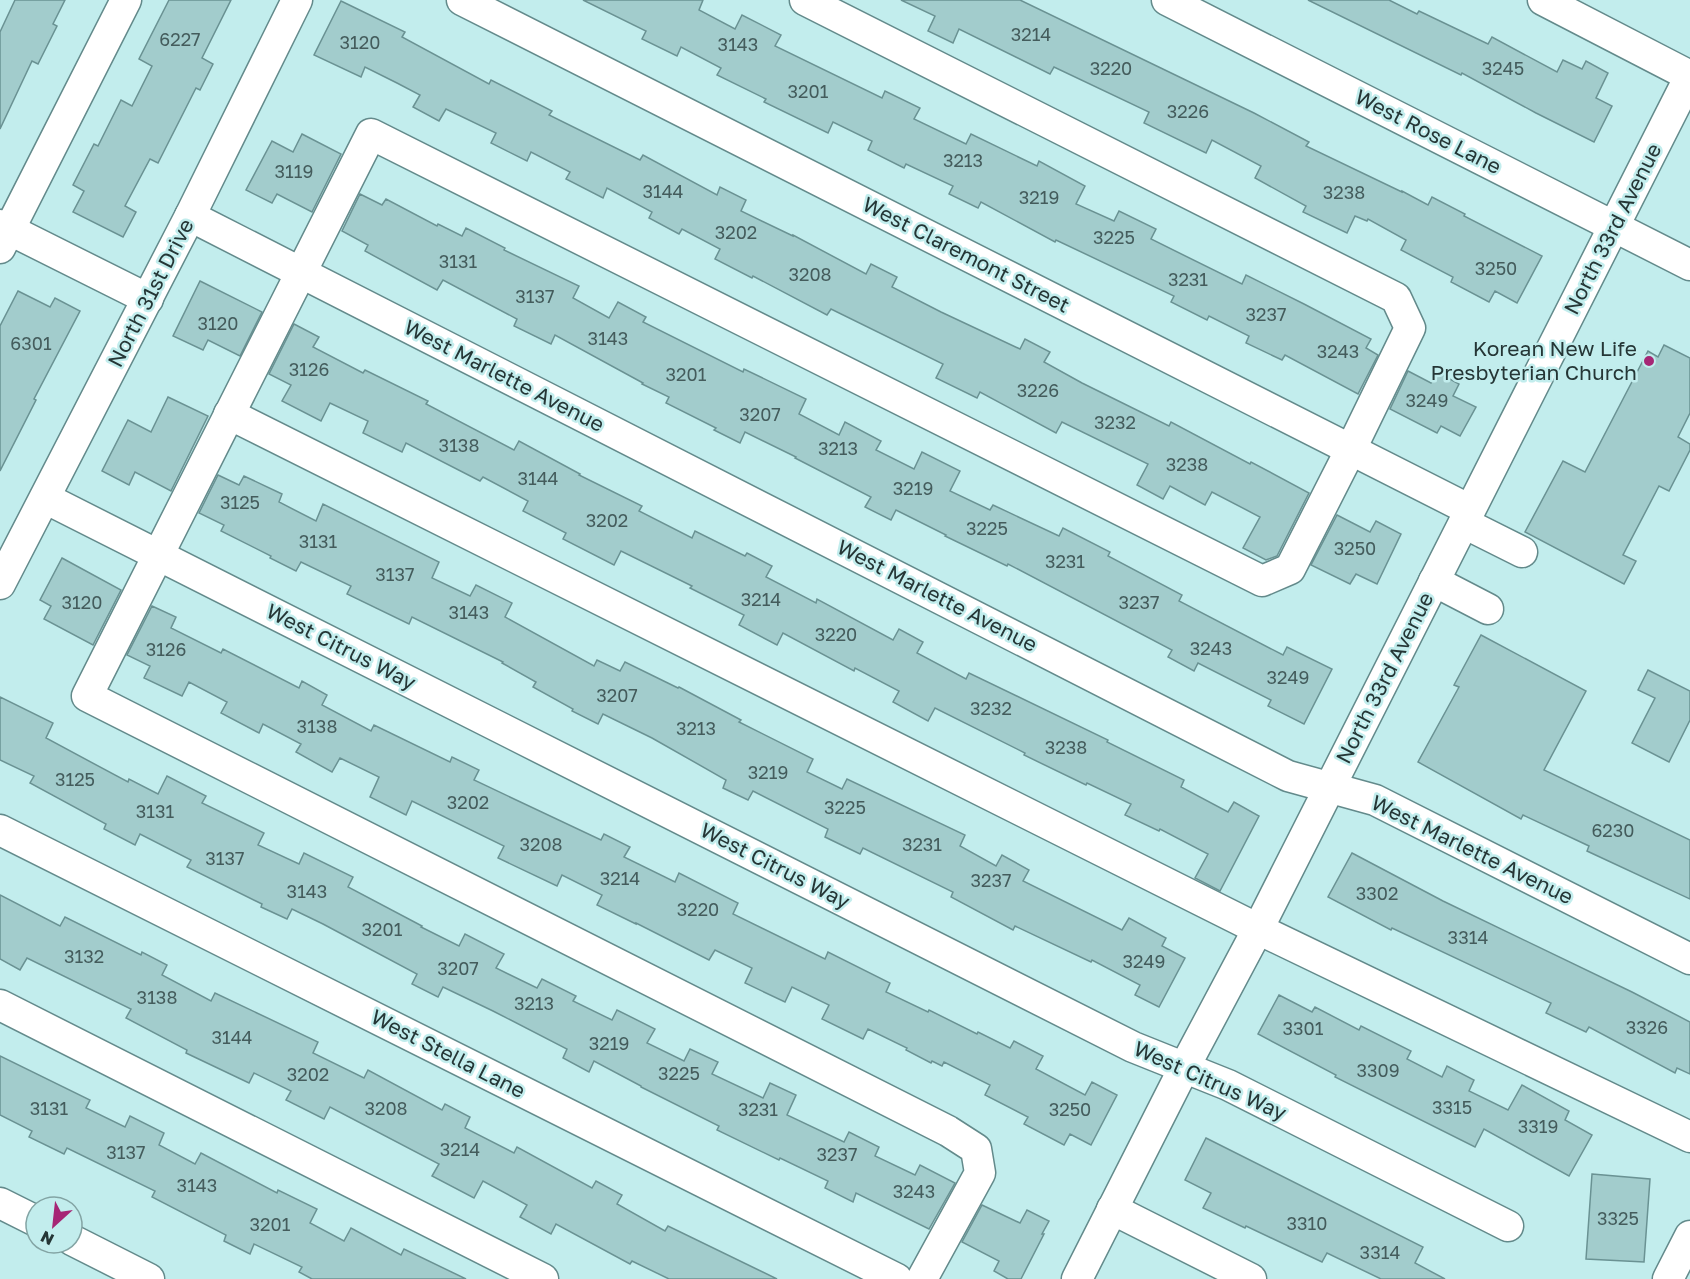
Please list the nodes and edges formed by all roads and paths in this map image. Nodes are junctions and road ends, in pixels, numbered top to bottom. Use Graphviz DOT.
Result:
graph roads {
  1 [pos="126,0"];
  2 [pos="297,0"];
  3 [pos="462,0"];
  4 [pos="805,0"];
  5 [pos="1167,0"];
  6 [pos="1544,0"];
  7 [pos="1690,76"];
  8 [pos="190,216"];
  9 [pos="1614,226"];
  10 [pos="3,234"];
  11 [pos="1690,264"];
  12 [pos="300,272"];
  13 [pos="148,298"];
  14 [pos="229,414"];
  15 [pos="1351,449"];
  16 [pos="45,498"];
  17 [pos="1467,516"];
  18 [pos="1522,552"];
  19 [pos="157,555"];
  20 [pos="1434,581"];
  21 [pos="0,584"];
  22 [pos="1488,609"];
  23 [pos="1330,787"];
  24 [pos="0,830"];
  25 [pos="1258,929"];
  26 [pos="1690,959"];
  27 [pos="0,1005"];
  28 [pos="1184,1068"];
  29 [pos="1690,1137"];
  30 [pos="0,1203"];
  31 [pos="1112,1209"];
  32 [pos="24,1215"];
  33 [pos="1508,1226"];
  34 [pos="1690,1236"];
  35 [pos="84,1246"];
  36 [pos="150,1279"];
  37 [pos="543,1279"];
  38 [pos="897,1279"];
  39 [pos="922,1279"];
  40 [pos="1077,1279"];
  41 [pos="1251,1279"];
  42 [pos="1668,1279"];
  1 -- 10 [label="street"];
  2 -- 8 [label="street, North 31st Drive"];
  3 -- 15 [label="street, West Claremont Street"];
  4 -- 15 [label="street"];
  5 -- 9 [label="street, West Rose Lane"];
  6 -- 7 [label="street"];
  7 -- 9 [label="street, North 33rd Avenue"];
  8 -- 12 [label="street, West Marlette Avenue"];
  8 -- 13 [label="street, North 31st Drive"];
  9 -- 11 [label="street, West Rose Lane"];
  9 -- 17 [label="street, North 33rd Avenue"];
  10 -- 13 [label="street"];
  12 -- 14 [label="street"];
  12 -- 15 [label="street"];
  12 -- 23 [label="street, West Marlette Avenue"];
  13 -- 16 [label="street, North 31st Drive"];
  14 -- 19 [label="street"];
  14 -- 25 [label="street"];
  15 -- 17 [label="street, West Claremont Street"];
  16 -- 19 [label="street, West Citrus Way"];
  16 -- 21 [label="street, North 31st Drive"];
  17 -- 18 [label="street, West Claremont Street"];
  17 -- 20 [label="street, North 33rd Avenue"];
  19 -- 28 [label="street, West Citrus Way"];
  19 -- 39 [label="street"];
  20 -- 22 [label="street"];
  20 -- 23 [label="street, North 33rd Avenue"];
  23 -- 25 [label="street, North 33rd Avenue"];
  23 -- 26 [label="street, West Marlette Avenue"];
  24 -- 38 [label="street, West Stella Lane"];
  25 -- 28 [label="street, North 33rd Avenue"];
  25 -- 29 [label="street"];
  27 -- 37 [label="street"];
  28 -- 31 [label="street, North 33rd Avenue"];
  28 -- 33 [label="street, West Citrus Way"];
  30 -- 32 [label="street"];
  31 -- 40 [label="street, North 33rd Avenue"];
  31 -- 41 [label="street"];
  34 -- 42 [label="street"];
  35 -- 36 [label="street"];
}
